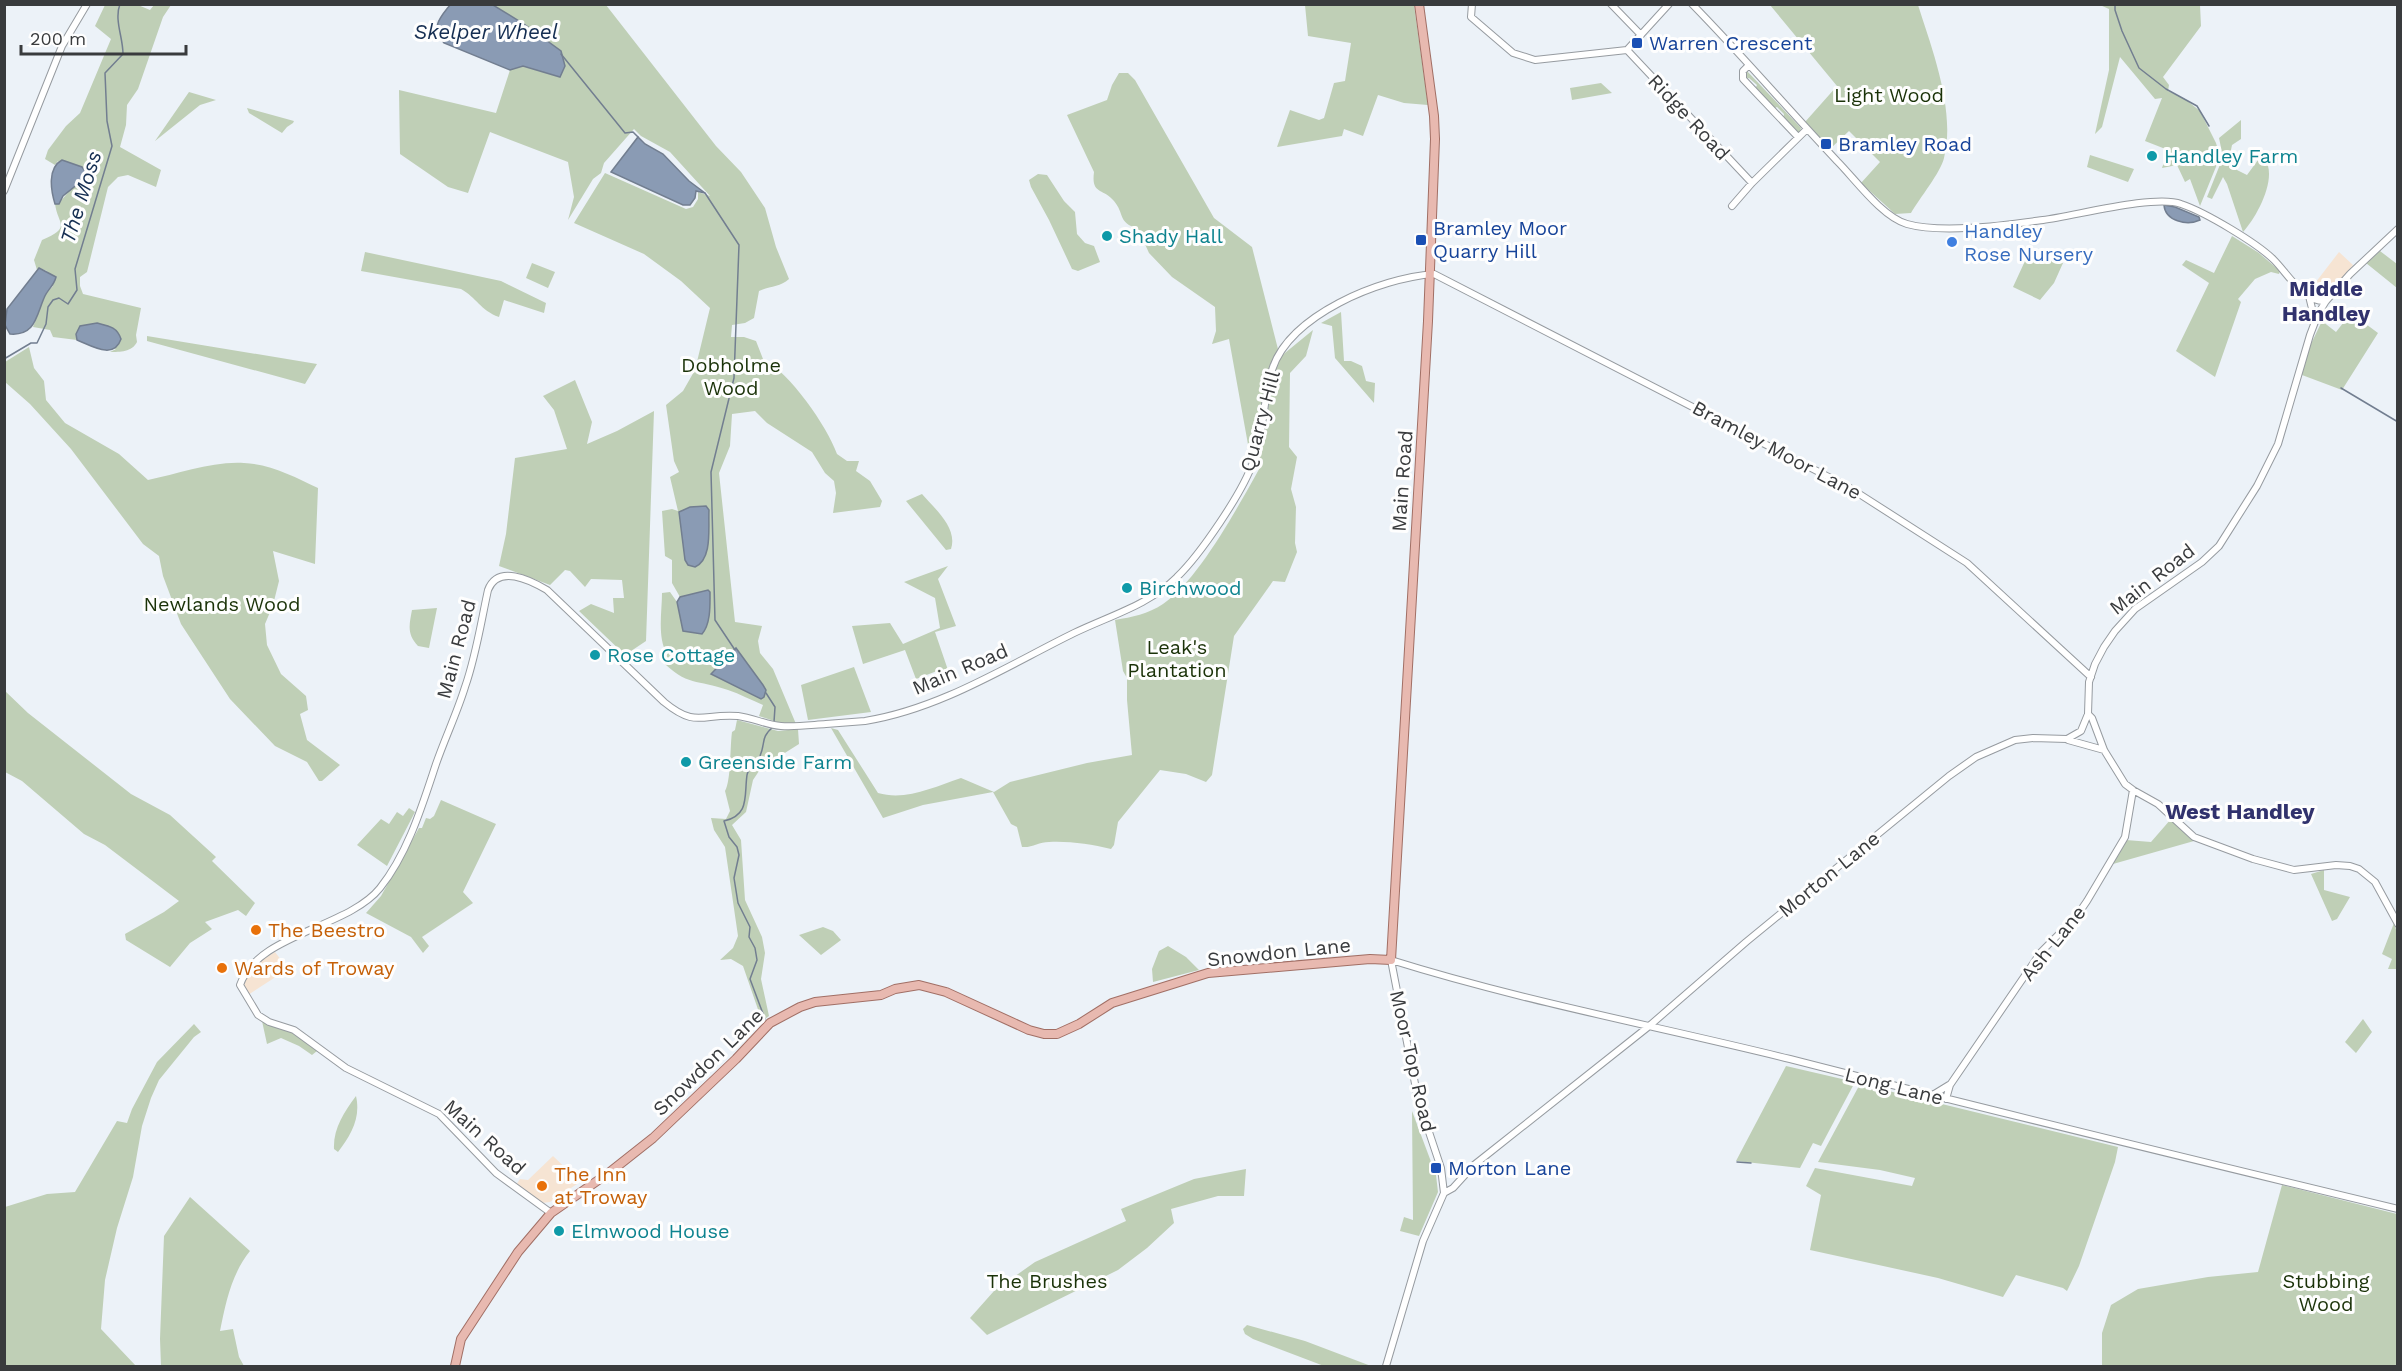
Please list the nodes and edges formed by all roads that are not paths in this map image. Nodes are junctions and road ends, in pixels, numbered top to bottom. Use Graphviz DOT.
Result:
graph roads {
  1 [pos="87,4"];
  2 [pos="1419,4"];
  3 [pos="1472,4"];
  4 [pos="1611,4"];
  5 [pos="1669,4"];
  6 [pos="1692,4"];
  7 [pos="1641,35"];
  8 [pos="1627,50"];
  9 [pos="1748,66"];
  10 [pos="1807,129"];
  11 [pos="1798,137"];
  12 [pos="1752,183"];
  13 [pos="4,191"];
  14 [pos="1732,207"];
  15 [pos="2397,229"];
  16 [pos="1430,275"];
  17 [pos="2309,296"];
  18 [pos="2326,301"];
  19 [pos="2315,321"];
  20 [pos="1155,596"];
  21 [pos="2091,677"];
  22 [pos="2088,714"];
  23 [pos="2067,740"];
  24 [pos="2104,750"];
  25 [pos="2133,790"];
  26 [pos="2397,924"];
  27 [pos="1391,960"];
  28 [pos="1648,1027"];
  29 [pos="1950,1085"];
  30 [pos="1931,1096"];
  31 [pos="1946,1100"];
  32 [pos="1444,1193"];
  33 [pos="2397,1209"];
  34 [pos="551,1213"];
  35 [pos="454,1366"];
  36 [pos="1386,1366"];
  1 -- 13 [label="street"];
  2 -- 16 [label="main road, Main Road"];
  3 -- 8 [label="street"];
  4 -- 7 [label="street"];
  5 -- 7 [label="street"];
  6 -- 9 [label="street"];
  7 -- 8 [label="street"];
  8 -- 12 [label="street, Ridge Road"];
  9 -- 10 [label="street"];
  9 -- 11 [label="street"];
  10 -- 11 [label="street"];
  10 -- 17 [label="street"];
  11 -- 12 [label="street"];
  12 -- 14 [label="street"];
  15 -- 18 [label="street, Main Road"];
  16 -- 20 [label="street, Quarry Hill"];
  16 -- 21 [label="street, Bramley Moor Lane"];
  16 -- 27 [label="main road, Main Road"];
  17 -- 18 [label="street"];
  17 -- 19 [label="street"];
  18 -- 19 [label="street, Main Road"];
  19 -- 21 [label="street, Main Road"];
  20 -- 34 [label="street, Main Road"];
  21 -- 22 [label="street, Main Road"];
  22 -- 23 [label="street"];
  22 -- 24 [label="street, Main Road"];
  23 -- 24 [label="street, Morton Lane"];
  23 -- 28 [label="street, Morton Lane"];
  24 -- 25 [label="street, Main Road"];
  25 -- 26 [label="street, Main Road"];
  25 -- 29 [label="street, Ash Lane"];
  27 -- 28 [label="street, Long Lane"];
  27 -- 32 [label="street, Moor Top Road"];
  27 -- 34 [label="main road, Snowdon Lane"];
  28 -- 30 [label="street, Long Lane"];
  28 -- 32 [label="street, Morton Lane"];
  29 -- 30 [label="street, Ash Lane"];
  29 -- 31 [label="street, Ash Lane"];
  30 -- 31 [label="street, Long Lane"];
  31 -- 33 [label="street, Long Lane"];
  32 -- 36 [label="street"];
  34 -- 35 [label="main road, Snowdon Lane"];
}
